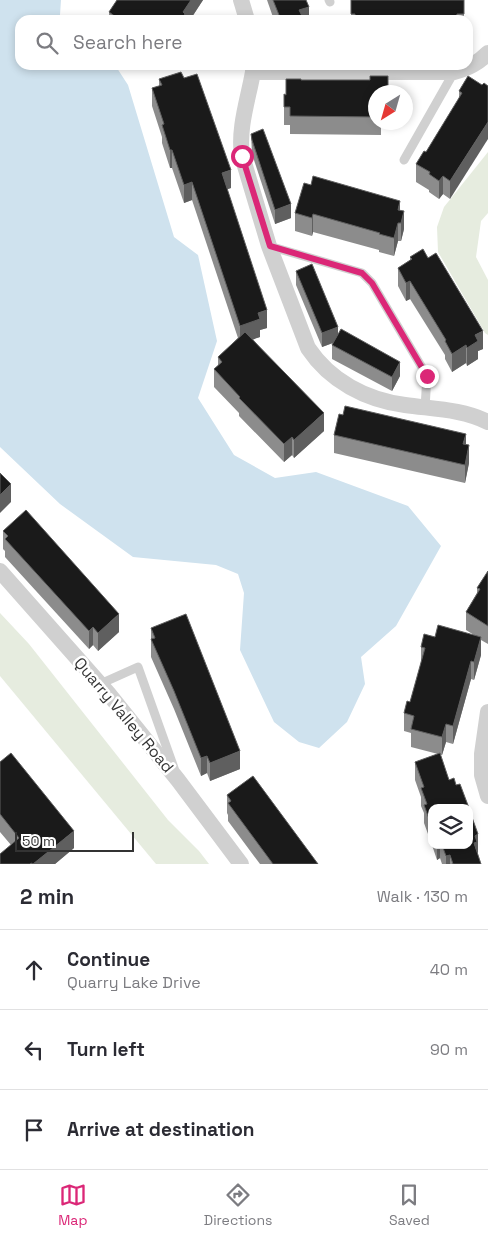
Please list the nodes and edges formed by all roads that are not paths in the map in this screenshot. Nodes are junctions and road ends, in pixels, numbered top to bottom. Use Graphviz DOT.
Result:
graph roads {
  1 [pos="240,0"];
  2 [pos="245,15"];
  3 [pos="488,52"];
  4 [pos="473,65"];
  5 [pos="253,70"];
  6 [pos="320,70"];
  7 [pos="461,70"];
  8 [pos="454,72"];
  9 [pos="404,160"];
  10 [pos="270,246"];
  11 [pos="425,408"];
  12 [pos="488,422"];
  13 [pos="0,571"];
  14 [pos="100,684"];
  15 [pos="488,712"];
  16 [pos="178,780"];
  17 [pos="488,796"];
  18 [pos="241,864"];
  1 -- 2 [label="street"];
  3 -- 4 [label="street"];
  5 -- 10 [label="street"];
  6 -- 8 [label="street"];
  7 -- 8 [label="street"];
  8 -- 9 [label="lane"];
  10 -- 11 [label="street"];
  10 -- 11 [label="lane"];
  11 -- 12 [label="street"];
  13 -- 14 [label="street, Quarry Valley Road"];
  14 -- 16 [label="street, Quarry Valley Road"];
  14 -- 16 [label="lane"];
  15 -- 17 [label="street"];
  16 -- 18 [label="street, Quarry Valley Road"];
}
